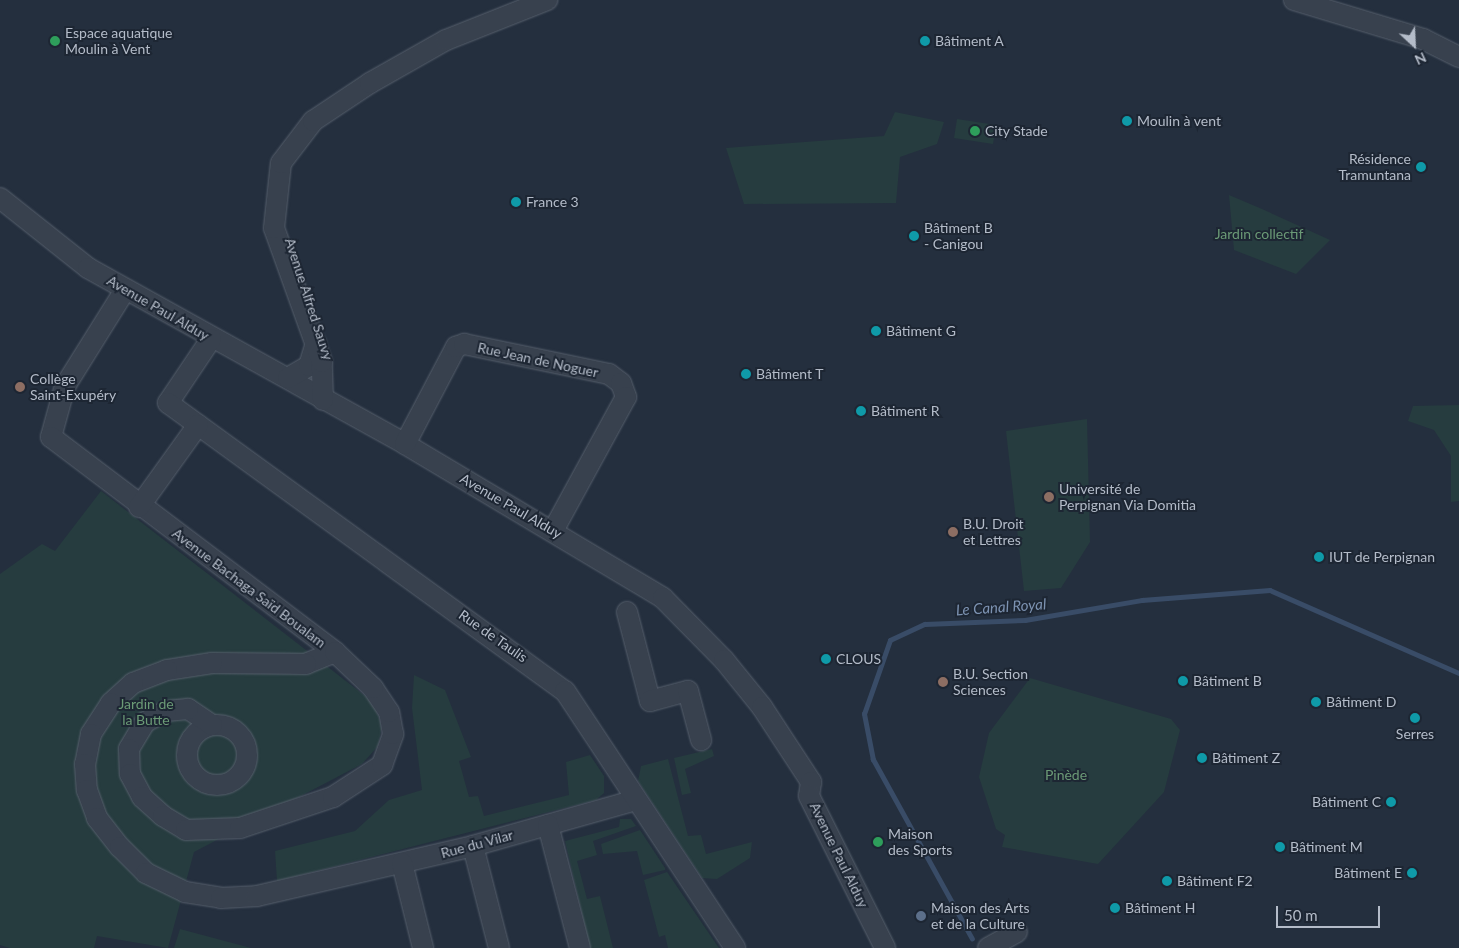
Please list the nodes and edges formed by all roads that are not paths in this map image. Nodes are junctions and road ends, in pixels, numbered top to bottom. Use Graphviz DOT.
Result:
graph roads {
  1 [pos="546,0"];
  2 [pos="1294,0"];
  3 [pos="1459,57"];
  4 [pos="321,118"];
  5 [pos="0,198"];
  6 [pos="125,290"];
  7 [pos="211,339"];
  8 [pos="316,343"];
  9 [pos="288,378"];
  10 [pos="323,400"];
  11 [pos="198,425"];
  12 [pos="405,444"];
  13 [pos="140,507"];
  14 [pos="553,531"];
  15 [pos="627,612"];
  16 [pos="335,652"];
  17 [pos="212,725"];
  18 [pos="701,740"];
  19 [pos="636,800"];
  20 [pos="548,825"];
  21 [pos="473,846"];
  22 [pos="402,863"];
  23 [pos="1017,932"];
  24 [pos="424,948"];
  25 [pos="499,948"];
  26 [pos="580,948"];
  27 [pos="735,948"];
  28 [pos="885,948"];
  29 [pos="988,948"];
  1 -- 4 [label="street, Avenue Alfred Sauvy"];
  2 -- 3 [label="street"];
  4 -- 8 [label="street, Avenue Alfred Sauvy"];
  4 -- 10 [label="street, Avenue Alfred Sauvy"];
  5 -- 6 [label="street, Avenue Paul Alduy"];
  6 -- 7 [label="street, Avenue Paul Alduy"];
  6 -- 13 [label="street, Avenue Bachaga Saïd Boualam"];
  7 -- 9 [label="street, Avenue Paul Alduy"];
  7 -- 11 [label="street, Rue de Taulis"];
  8 -- 9 [label="street, Avenue Alfred Sauvy"];
  8 -- 10 [label="street, Avenue Alfred Sauvy"];
  9 -- 10 [label="street, Avenue Paul Alduy"];
  10 -- 12 [label="street, Avenue Paul Alduy"];
  11 -- 13 [label="street"];
  11 -- 19 [label="street, Rue de Taulis"];
  12 -- 14 [label="street, Avenue Paul Alduy"];
  12 -- 14 [label="street, Rue Jean de Noguer"];
  13 -- 16 [label="street, Avenue Bachaga Saïd Boualam"];
  14 -- 28 [label="street, Avenue Paul Alduy"];
  15 -- 18 [label="street"];
  16 -- 17 [label="street"];
  16 -- 22 [label="street, Avenue Bachaga Saïd Boualam"];
  19 -- 20 [label="street, Rue du Vilar"];
  19 -- 27 [label="street, Rue de Taulis"];
  20 -- 21 [label="street, Rue du Vilar"];
  20 -- 26 [label="street"];
  21 -- 22 [label="street, Rue du Vilar"];
  21 -- 25 [label="street"];
  22 -- 24 [label="street"];
  23 -- 29 [label="street"];
}
